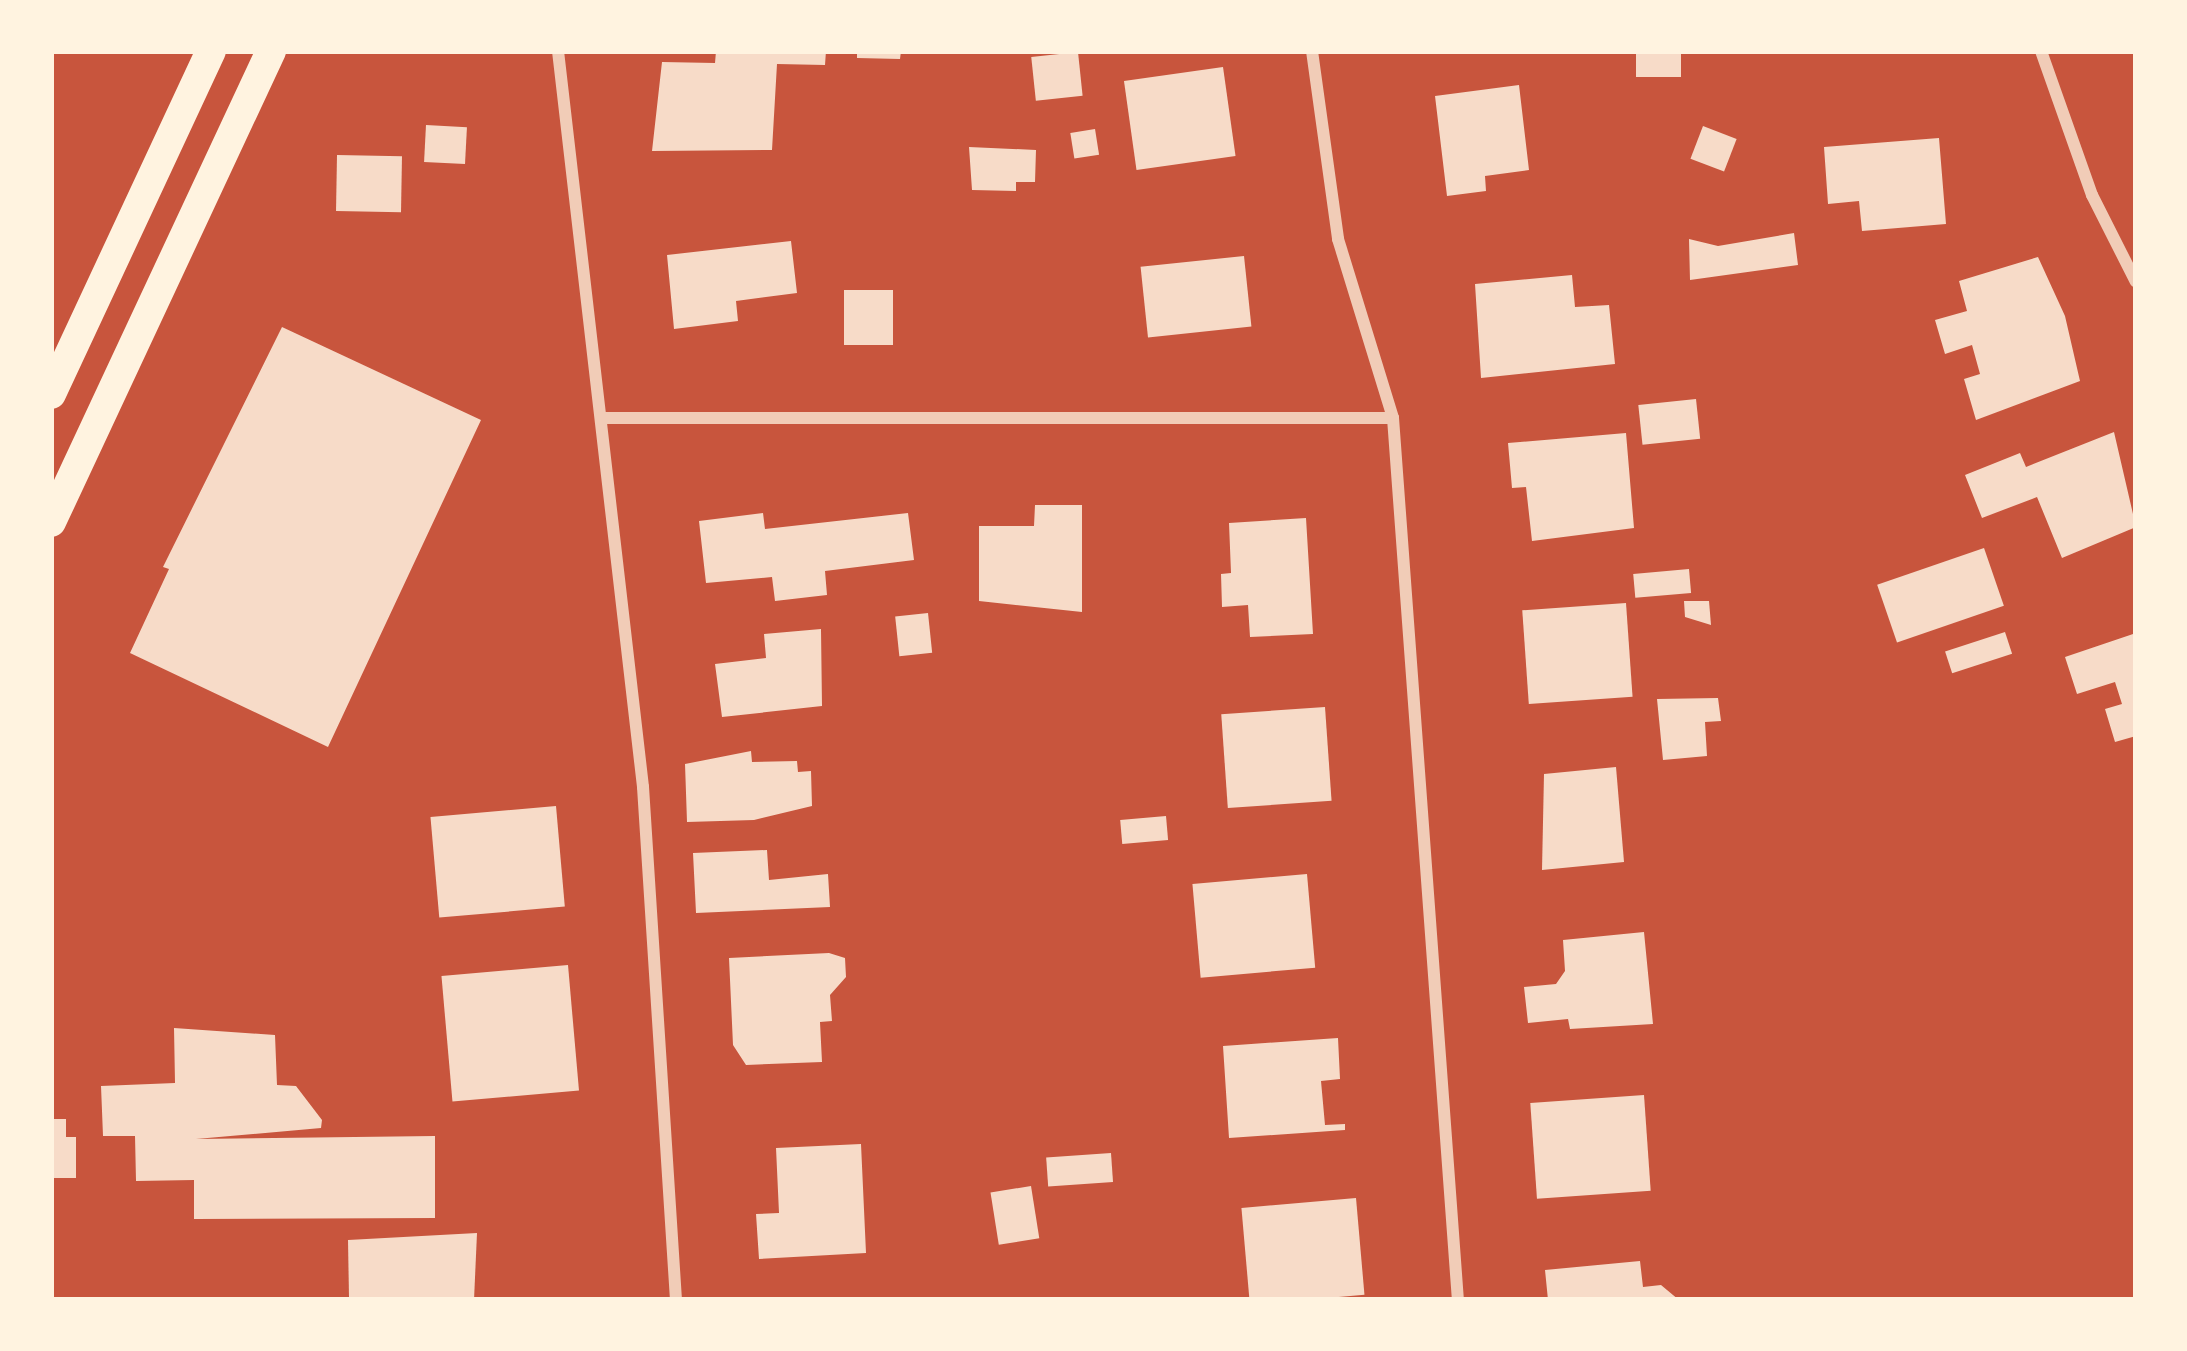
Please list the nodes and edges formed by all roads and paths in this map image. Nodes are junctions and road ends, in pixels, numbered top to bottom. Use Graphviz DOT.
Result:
graph roads {
  1 [pos="211,51"];
  2 [pos="272,51"];
  3 [pos="558,51"];
  4 [pos="1312,51"];
  5 [pos="2041,51"];
  6 [pos="2136,282"];
  7 [pos="51,394"];
  8 [pos="601,418"];
  9 [pos="1393,418"];
  10 [pos="51,522"];
  11 [pos="676,1300"];
  12 [pos="1458,1300"];
  1 -- 7 [label="main road"];
  2 -- 10 [label="main road"];
  3 -- 8 [label="street"];
  4 -- 9 [label="street"];
  5 -- 6 [label="street"];
  8 -- 9 [label="street"];
  8 -- 11 [label="street"];
  9 -- 12 [label="street"];
}
